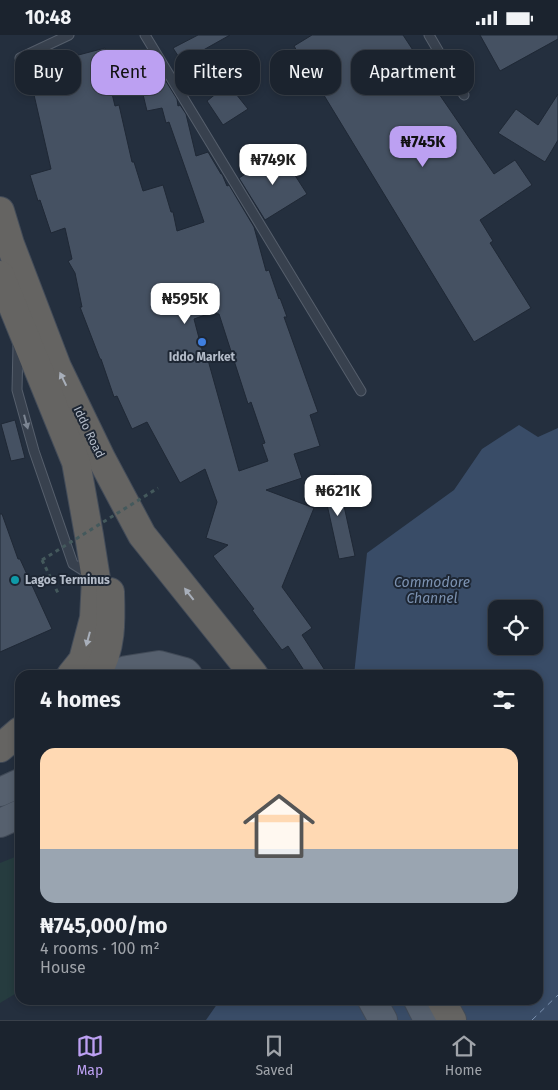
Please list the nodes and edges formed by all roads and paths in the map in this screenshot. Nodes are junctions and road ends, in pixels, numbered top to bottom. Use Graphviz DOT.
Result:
graph roads {
  1 [pos="69,35"];
  2 [pos="145,35"];
  3 [pos="429,35"];
  4 [pos="37,50"];
  5 [pos="438,50"];
  6 [pos="0,211"];
  7 [pos="0,275"];
  8 [pos="18,322"];
  9 [pos="360,391"];
  10 [pos="76,462"];
  11 [pos="158,488"];
  12 [pos="96,579"];
  13 [pos="58,593"];
  14 [pos="219,632"];
  15 [pos="75,670"];
  16 [pos="98,670"];
  17 [pos="127,670"];
  18 [pos="178,670"];
  19 [pos="230,670"];
  20 [pos="250,670"];
  21 [pos="15,723"];
  22 [pos="0,730"];
  23 [pos="15,735"];
  24 [pos="0,748"];
  25 [pos="15,785"];
  26 [pos="0,792"];
  27 [pos="15,816"];
  28 [pos="0,823"];
  29 [pos="375,1005"];
  30 [pos="420,1005"];
  31 [pos="444,1005"];
  32 [pos="383,1020"];
  33 [pos="428,1020"];
  34 [pos="452,1020"];
  1 -- 4 [label="lane"];
  2 -- 9 [label="lane"];
  3 -- 5 [label="lane"];
  14 -- 6 [label="highway, Iddo Road, one-way"];
  7 -- 8 [label="highway, Iddo Road"];
  8 -- 10 [label="highway, Iddo Road"];
  8 -- 12 [label="lane, one-way"];
  10 -- 12 [label="highway, Iddo Road"];
  10 -- 16 [label="highway"];
  11 -- 13 [label="path, bridge"];
  12 -- 15 [label="highway, Iddo Road, one-way"];
  14 -- 19 [label="highway"];
  14 -- 20 [label="highway, Iddo Road"];
  17 -- 18 [label="main road"];
  21 -- 22 [label="highway"];
  23 -- 24 [label="highway"];
  25 -- 26 [label="main road"];
  27 -- 28 [label="main road"];
  29 -- 32 [label="main road"];
  30 -- 33 [label="main road"];
  31 -- 34 [label="highway"];
}
